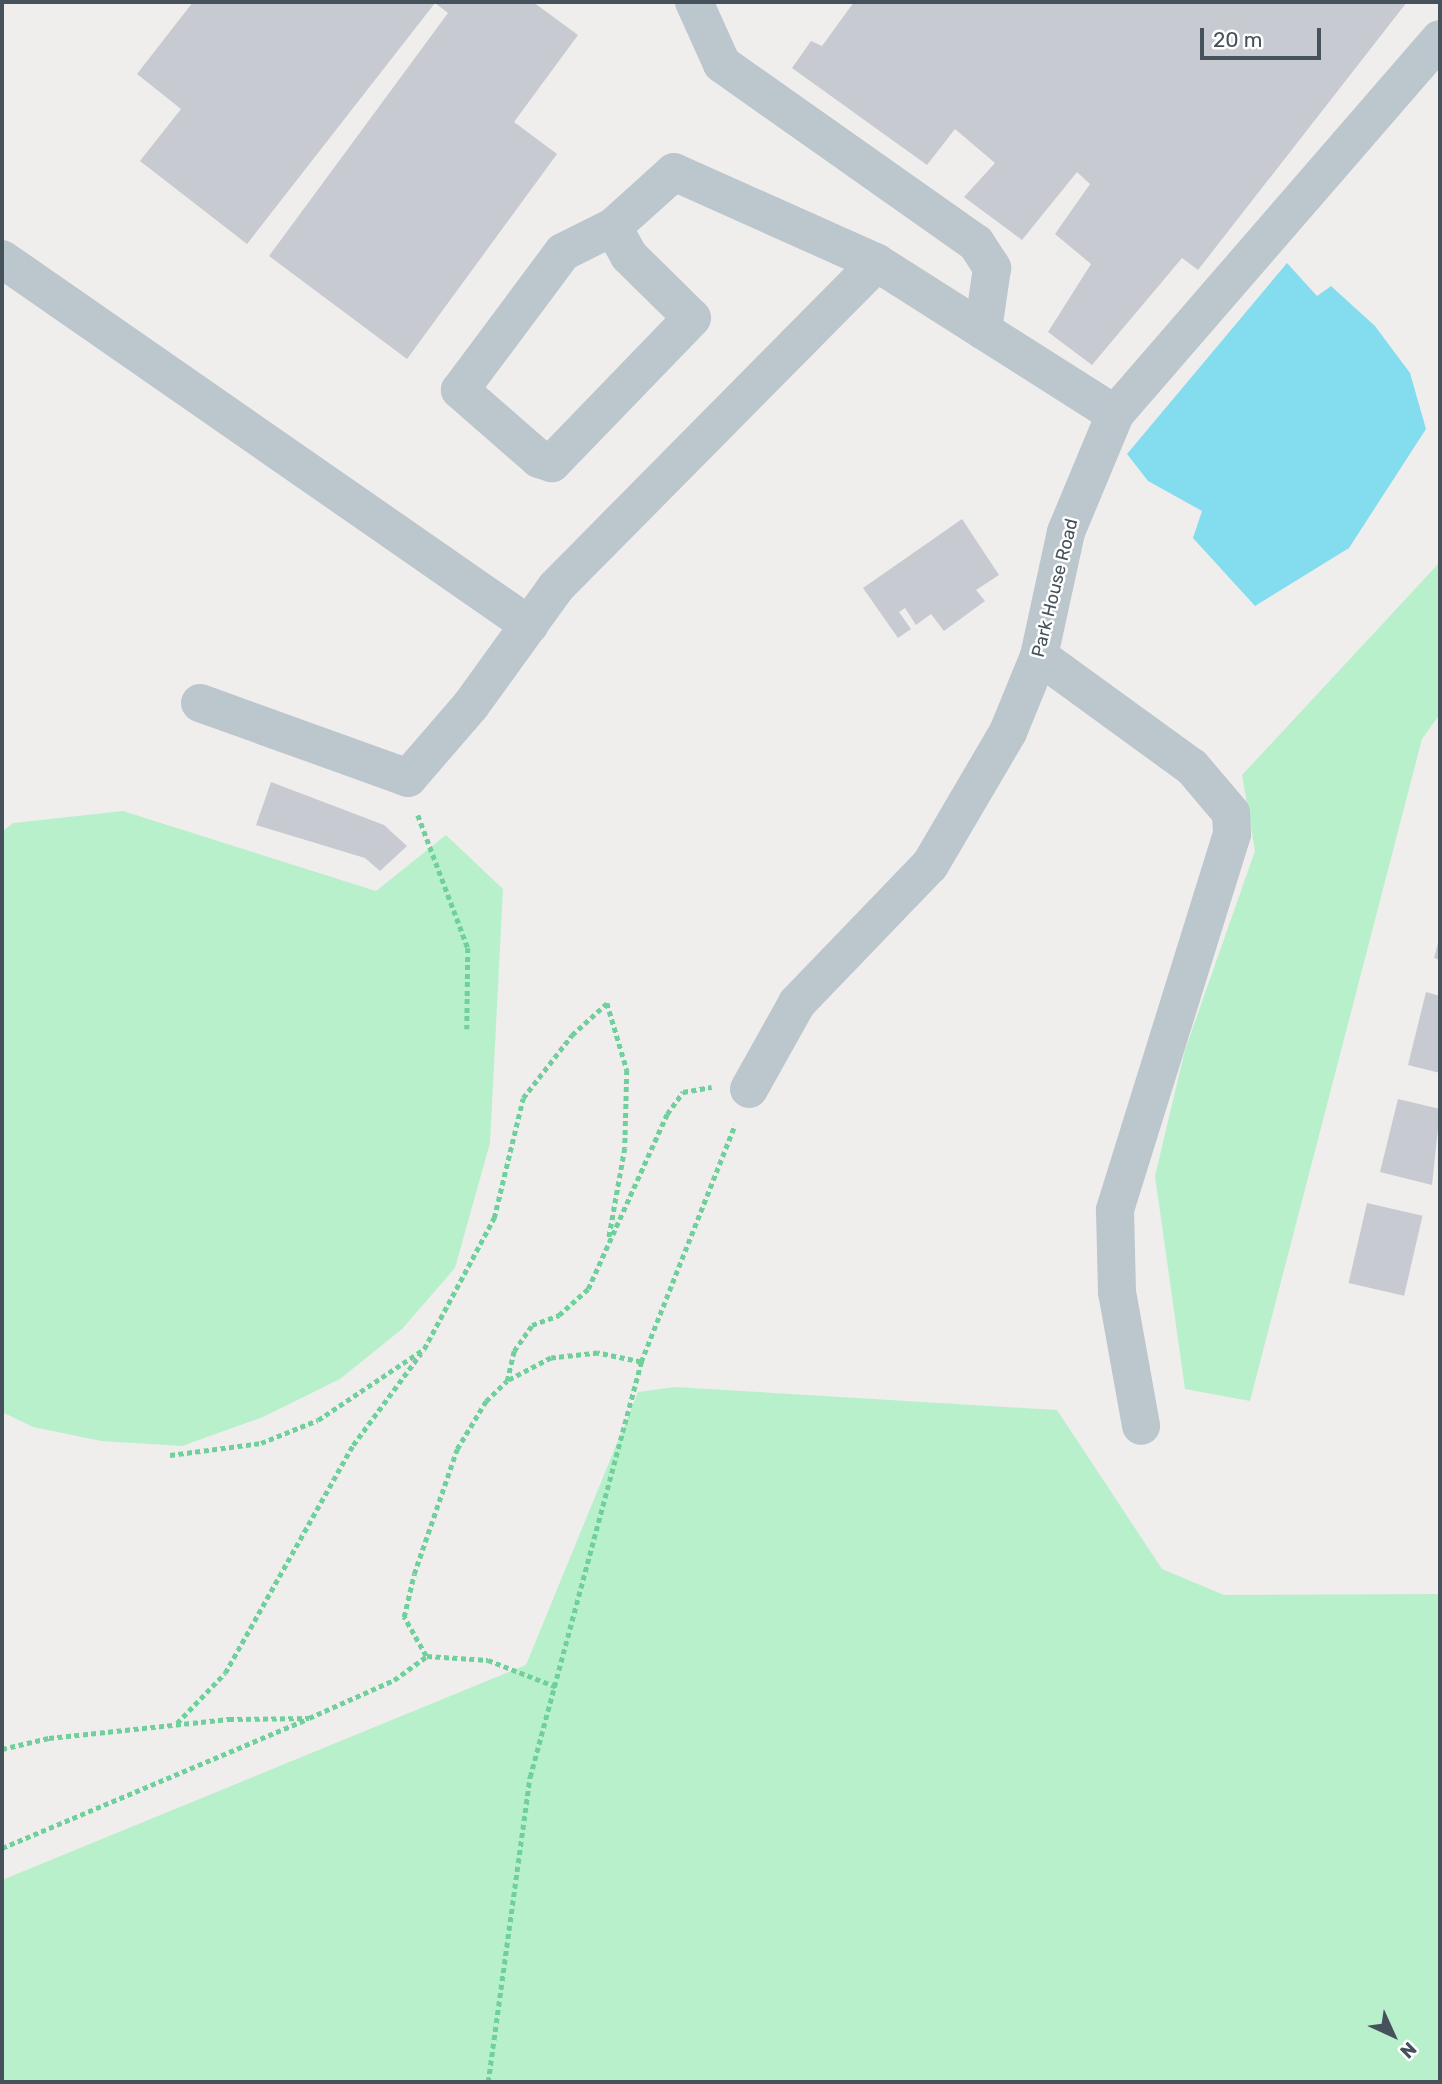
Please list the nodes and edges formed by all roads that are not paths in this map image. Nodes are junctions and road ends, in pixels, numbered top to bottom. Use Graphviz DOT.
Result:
graph roads {
  1 [pos="694,2"];
  2 [pos="1440,39"];
  3 [pos="613,227"];
  4 [pos="2,259"];
  5 [pos="877,263"];
  6 [pos="983,330"];
  7 [pos="1115,414"];
  8 [pos="529,625"];
  9 [pos="1039,656"];
  10 [pos="200,702"];
  11 [pos="749,1089"];
  12 [pos="1141,1426"];
  1 -- 6 [label="street"];
  2 -- 7 [label="street, Park House Road"];
  3 -- 3 [label="street"];
  3 -- 5 [label="street"];
  4 -- 8 [label="street"];
  5 -- 6 [label="street"];
  5 -- 8 [label="street"];
  6 -- 7 [label="street"];
  7 -- 9 [label="street, Park House Road"];
  8 -- 10 [label="street"];
  9 -- 11 [label="street, Park House Road"];
  9 -- 12 [label="street"];
}
